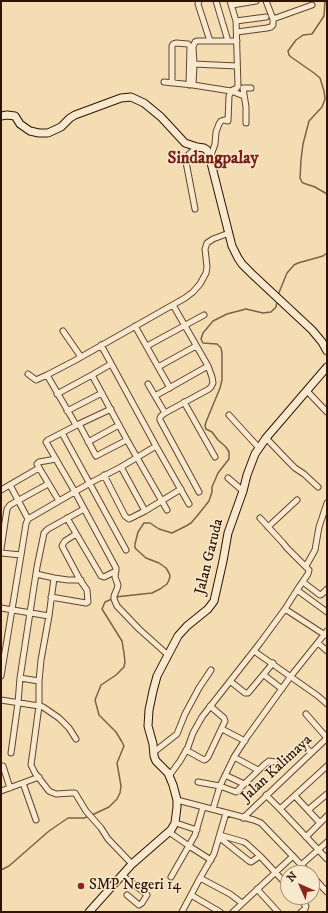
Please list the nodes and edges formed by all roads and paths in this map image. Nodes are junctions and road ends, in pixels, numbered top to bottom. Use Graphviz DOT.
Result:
graph roads {
  1 [pos="199,1"];
  2 [pos="216,1"];
  3 [pos="256,1"];
  4 [pos="266,1"];
  5 [pos="231,3"];
  6 [pos="312,5"];
  7 [pos="266,17"];
  8 [pos="273,19"];
  9 [pos="236,21"];
  10 [pos="237,32"];
  11 [pos="210,41"];
  12 [pos="228,41"];
  13 [pos="237,41"];
  14 [pos="194,64"];
  15 [pos="237,66"];
  16 [pos="164,82"];
  17 [pos="172,83"];
  18 [pos="191,85"];
  19 [pos="250,88"];
  20 [pos="231,91"];
  21 [pos="244,96"];
  22 [pos="1,116"];
  23 [pos="246,123"];
  24 [pos="197,147"];
  25 [pos="210,158"];
  26 [pos="195,209"];
  27 [pos="229,233"];
  28 [pos="173,305"];
  29 [pos="204,315"];
  30 [pos="135,326"];
  31 [pos="185,326"];
  32 [pos="63,332"];
  33 [pos="101,346"];
  34 [pos="147,346"];
  35 [pos="196,346"];
  36 [pos="327,351"];
  37 [pos="81,357"];
  38 [pos="111,364"];
  39 [pos="208,366"];
  40 [pos="158,367"];
  41 [pos="327,367"];
  42 [pos="28,374"];
  43 [pos="47,375"];
  44 [pos="92,375"];
  45 [pos="148,384"];
  46 [pos="170,388"];
  47 [pos="307,391"];
  48 [pos="102,393"];
  49 [pos="57,394"];
  50 [pos="155,396"];
  51 [pos="184,402"];
  52 [pos="111,409"];
  53 [pos="67,411"];
  54 [pos="327,412"];
  55 [pos="165,413"];
  56 [pos="229,415"];
  57 [pos="77,425"];
  58 [pos="119,425"];
  59 [pos="62,432"];
  60 [pos="266,438"];
  61 [pos="127,440"];
  62 [pos="88,442"];
  63 [pos="156,446"];
  64 [pos="259,448"];
  65 [pos="137,457"];
  66 [pos="214,457"];
  67 [pos="56,459"];
  68 [pos="121,467"];
  69 [pos="39,468"];
  70 [pos="104,475"];
  71 [pos="228,478"];
  72 [pos="90,483"];
  73 [pos="48,484"];
  74 [pos="10,485"];
  75 [pos="318,487"];
  76 [pos="181,489"];
  77 [pos="1,490"];
  78 [pos="243,491"];
  79 [pos="75,492"];
  80 [pos="199,492"];
  81 [pos="297,500"];
  82 [pos="18,501"];
  83 [pos="59,501"];
  84 [pos="162,501"];
  85 [pos="327,503"];
  86 [pos="189,504"];
  87 [pos="84,509"];
  88 [pos="145,510"];
  89 [pos="167,510"];
  90 [pos="67,518"];
  91 [pos="260,518"];
  92 [pos="28,519"];
  93 [pos="268,527"];
  94 [pos="2,534"];
  95 [pos="76,534"];
  96 [pos="1,549"];
  97 [pos="126,550"];
  98 [pos="1,553"];
  99 [pos="20,555"];
  100 [pos="306,566"];
  101 [pos="116,571"];
  102 [pos="36,574"];
  103 [pos="54,578"];
  104 [pos="81,580"];
  105 [pos="303,582"];
  106 [pos="327,589"];
  107 [pos="297,590"];
  108 [pos="51,597"];
  109 [pos="1,608"];
  110 [pos="285,609"];
  111 [pos="11,610"];
  112 [pos="327,612"];
  113 [pos="30,613"];
  114 [pos="49,616"];
  115 [pos="326,633"];
  116 [pos="318,643"];
  117 [pos="254,650"];
  118 [pos="327,651"];
  119 [pos="168,655"];
  120 [pos="273,663"];
  121 [pos="211,670"];
  122 [pos="264,675"];
  123 [pos="1,676"];
  124 [pos="291,676"];
  125 [pos="20,678"];
  126 [pos="39,681"];
  127 [pos="230,681"];
  128 [pos="282,689"];
  129 [pos="1,700"];
  130 [pos="325,702"];
  131 [pos="18,703"];
  132 [pos="39,706"];
  133 [pos="210,706"];
  134 [pos="306,714"];
  135 [pos="222,729"];
  136 [pos="327,738"];
  137 [pos="76,739"];
  138 [pos="245,741"];
  139 [pos="303,744"];
  140 [pos="186,750"];
  141 [pos="154,752"];
  142 [pos="11,753"];
  143 [pos="311,753"];
  144 [pos="234,757"];
  145 [pos="275,762"];
  146 [pos="3,766"];
  147 [pos="326,768"];
  148 [pos="258,770"];
  149 [pos="225,775"];
  150 [pos="169,776"];
  151 [pos="39,778"];
  152 [pos="198,782"];
  153 [pos="23,783"];
  154 [pos="244,784"];
  155 [pos="220,786"];
  156 [pos="10,788"];
  157 [pos="1,791"];
  158 [pos="266,795"];
  159 [pos="326,795"];
  160 [pos="295,796"];
  161 [pos="176,800"];
  162 [pos="204,807"];
  163 [pos="213,809"];
  164 [pos="280,809"];
  165 [pos="251,810"];
  166 [pos="308,810"];
  167 [pos="226,813"];
  168 [pos="327,816"];
  169 [pos="243,818"];
  170 [pos="36,820"];
  171 [pos="258,821"];
  172 [pos="179,824"];
  173 [pos="320,824"];
  174 [pos="197,830"];
  175 [pos="169,832"];
  176 [pos="220,837"];
  177 [pos="306,837"];
  178 [pos="327,842"];
  179 [pos="189,846"];
  180 [pos="318,850"];
  181 [pos="260,856"];
  182 [pos="293,856"];
  183 [pos="327,859"];
  184 [pos="211,860"];
  185 [pos="132,864"];
  186 [pos="301,865"];
  187 [pos="275,872"];
  188 [pos="122,875"];
  189 [pos="171,877"];
  190 [pos="280,877"];
  191 [pos="200,878"];
  192 [pos="320,885"];
  193 [pos="257,889"];
  194 [pos="327,892"];
  195 [pos="127,895"];
  196 [pos="191,895"];
  197 [pos="242,903"];
  198 [pos="275,911"];
  199 [pos="89,912"];
  200 [pos="182,912"];
  201 [pos="220,912"];
  202 [pos="233,912"];
  1 -- 11 [label="street"];
  2 -- 12 [label="street"];
  3 -- 5 [label="street"];
  4 -- 8 [label="street"];
  5 -- 9 [label="street"];
  6 -- 8 [label="street"];
  7 -- 9 [label="street"];
  8 -- 10 [label="street"];
  9 -- 10 [label="street"];
  10 -- 13 [label="street"];
  11 -- 12 [label="street"];
  11 -- 14 [label="street"];
  12 -- 13 [label="street"];
  13 -- 15 [label="street"];
  14 -- 15 [label="street"];
  14 -- 18 [label="street"];
  15 -- 20 [label="street"];
  16 -- 17 [label="street"];
  17 -- 18 [label="street"];
  17 -- 18 [label="street"];
  18 -- 20 [label="street"];
  19 -- 21 [label="street"];
  20 -- 21 [label="street"];
  20 -- 25 [label="street"];
  21 -- 23 [label="street"];
  22 -- 24 [label="street"];
  24 -- 25 [label="street"];
  24 -- 26 [label="street"];
  25 -- 27 [label="street"];
  27 -- 28 [label="street"];
  27 -- 36 [label="street"];
  28 -- 30 [label="street"];
  28 -- 31 [label="street"];
  29 -- 31 [label="street"];
  30 -- 33 [label="street"];
  30 -- 34 [label="street"];
  31 -- 34 [label="street"];
  31 -- 35 [label="street"];
  32 -- 37 [label="street"];
  33 -- 37 [label="street"];
  33 -- 38 [label="street"];
  34 -- 40 [label="street"];
  35 -- 39 [label="street"];
  35 -- 40 [label="street"];
  37 -- 43 [label="street"];
  38 -- 44 [label="street"];
  38 -- 63 [label="street"];
  39 -- 46 [label="street"];
  39 -- 51 [label="street"];
  40 -- 46 [label="street"];
  41 -- 47 [label="street, Jalan Garuda"];
  42 -- 43 [label="street"];
  43 -- 49 [label="street"];
  44 -- 48 [label="street"];
  44 -- 49 [label="street"];
  45 -- 50 [label="street"];
  46 -- 50 [label="street"];
  47 -- 54 [label="street"];
  47 -- 60 [label="street, Jalan Garuda"];
  48 -- 52 [label="street"];
  48 -- 53 [label="street"];
  49 -- 53 [label="street"];
  50 -- 55 [label="street"];
  51 -- 55 [label="street"];
  51 -- 66 [label="street"];
  52 -- 57 [label="street"];
  52 -- 58 [label="street"];
  53 -- 57 [label="street"];
  55 -- 80 [label="street"];
  56 -- 64 [label="street"];
  57 -- 59 [label="street"];
  57 -- 62 [label="street"];
  58 -- 61 [label="street"];
  58 -- 62 [label="street"];
  59 -- 67 [label="street"];
  59 -- 72 [label="street"];
  60 -- 64 [label="street, Jalan Garuda"];
  60 -- 75 [label="street"];
  61 -- 62 [label="street"];
  61 -- 65 [label="street"];
  63 -- 65 [label="street"];
  63 -- 76 [label="street"];
  64 -- 78 [label="street, Jalan Garuda"];
  65 -- 68 [label="street"];
  65 -- 84 [label="street"];
  67 -- 69 [label="street"];
  67 -- 79 [label="street"];
  68 -- 70 [label="street"];
  68 -- 88 [label="street"];
  69 -- 73 [label="street"];
  69 -- 74 [label="street"];
  70 -- 72 [label="street"];
  70 -- 88 [label="street"];
  71 -- 78 [label="street"];
  72 -- 79 [label="street"];
  72 -- 97 [label="street"];
  73 -- 82 [label="street"];
  73 -- 83 [label="street"];
  74 -- 77 [label="street"];
  74 -- 82 [label="street"];
  76 -- 84 [label="street"];
  76 -- 86 [label="street"];
  78 -- 119 [label="street, Jalan Garuda"];
  79 -- 83 [label="street"];
  79 -- 87 [label="street"];
  81 -- 93 [label="street"];
  82 -- 92 [label="street"];
  82 -- 94 [label="street"];
  83 -- 92 [label="street"];
  84 -- 88 [label="street"];
  84 -- 89 [label="street"];
  85 -- 100 [label="street"];
  87 -- 90 [label="street"];
  87 -- 101 [label="street"];
  90 -- 95 [label="street"];
  90 -- 102 [label="street"];
  91 -- 93 [label="street"];
  92 -- 99 [label="street"];
  93 -- 100 [label="street"];
  94 -- 96 [label="street"];
  95 -- 101 [label="street"];
  95 -- 104 [label="street"];
  98 -- 99 [label="street"];
  99 -- 111 [label="street"];
  100 -- 105 [label="street"];
  101 -- 119 [label="street"];
  102 -- 103 [label="street"];
  102 -- 113 [label="street"];
  103 -- 104 [label="street"];
  103 -- 108 [label="street"];
  104 -- 108 [label="street"];
  105 -- 106 [label="street"];
  105 -- 107 [label="street"];
  107 -- 110 [label="street"];
  107 -- 112 [label="street"];
  108 -- 114 [label="street"];
  109 -- 111 [label="street"];
  110 -- 115 [label="street"];
  110 -- 117 [label="street"];
  111 -- 113 [label="street"];
  111 -- 123 [label="street"];
  113 -- 114 [label="street"];
  113 -- 125 [label="street"];
  114 -- 126 [label="street"];
  115 -- 116 [label="street"];
  116 -- 118 [label="street"];
  116 -- 124 [label="street"];
  117 -- 120 [label="street"];
  117 -- 127 [label="street"];
  119 -- 141 [label="street, Jalan Garuda"];
  120 -- 122 [label="street"];
  120 -- 124 [label="street"];
  121 -- 141 [label="street"];
  122 -- 127 [label="street"];
  122 -- 128 [label="street"];
  124 -- 128 [label="street"];
  124 -- 130 [label="street"];
  125 -- 126 [label="street"];
  125 -- 131 [label="street"];
  126 -- 132 [label="street"];
  127 -- 133 [label="street"];
  128 -- 138 [label="street"];
  129 -- 131 [label="street"];
  131 -- 132 [label="street"];
  131 -- 142 [label="street"];
  132 -- 137 [label="street"];
  132 -- 151 [label="street"];
  133 -- 135 [label="street"];
  133 -- 140 [label="street"];
  134 -- 136 [label="street"];
  135 -- 138 [label="street"];
  135 -- 140 [label="street"];
  136 -- 143 [label="street, Jalan Kalimaya"];
  138 -- 144 [label="street"];
  139 -- 143 [label="street"];
  140 -- 150 [label="street"];
  141 -- 150 [label="street, Jalan Garuda"];
  143 -- 158 [label="street, Jalan Kalimaya"];
  144 -- 148 [label="street"];
  144 -- 149 [label="street"];
  145 -- 148 [label="street"];
  146 -- 156 [label="street"];
  147 -- 160 [label="street"];
  148 -- 154 [label="street"];
  149 -- 154 [label="street"];
  149 -- 155 [label="street"];
  150 -- 161 [label="street, Jalan Garuda"];
  151 -- 153 [label="street"];
  151 -- 185 [label="street"];
  152 -- 155 [label="street"];
  153 -- 156 [label="street"];
  153 -- 170 [label="street"];
  154 -- 155 [label="street"];
  155 -- 163 [label="street"];
  156 -- 157 [label="street"];
  158 -- 164 [label="street"];
  158 -- 165 [label="street, Jalan Kalimaya"];
  159 -- 166 [label="street"];
  160 -- 164 [label="street"];
  160 -- 166 [label="street"];
  161 -- 162 [label="street"];
  161 -- 175 [label="street, Jalan Garuda"];
  162 -- 163 [label="street"];
  162 -- 174 [label="street"];
  163 -- 167 [label="street"];
  164 -- 177 [label="street"];
  165 -- 169 [label="street, Jalan Kalimaya"];
  165 -- 171 [label="street"];
  166 -- 173 [label="street"];
  167 -- 169 [label="street"];
  167 -- 176 [label="street"];
  168 -- 173 [label="street"];
  169 -- 171 [label="street"];
  171 -- 182 [label="street"];
  172 -- 174 [label="street"];
  173 -- 177 [label="street"];
  174 -- 179 [label="street"];
  175 -- 179 [label="street"];
  175 -- 185 [label="street, Jalan Garuda"];
  176 -- 181 [label="street"];
  176 -- 181 [label="street"];
  176 -- 184 [label="street"];
  177 -- 180 [label="street"];
  178 -- 180 [label="street"];
  179 -- 184 [label="street"];
  179 -- 189 [label="street"];
  180 -- 183 [label="street"];
  180 -- 186 [label="street"];
  181 -- 187 [label="street"];
  182 -- 186 [label="street"];
  182 -- 187 [label="street"];
  184 -- 191 [label="street"];
  185 -- 188 [label="street, Jalan Garuda"];
  187 -- 190 [label="street"];
  187 -- 193 [label="street"];
  188 -- 195 [label="street"];
  188 -- 199 [label="street, Jalan Garuda"];
  191 -- 196 [label="street"];
  191 -- 197 [label="street"];
  192 -- 194 [label="street"];
  193 -- 197 [label="street"];
  193 -- 198 [label="street"];
  196 -- 200 [label="street"];
  196 -- 201 [label="street"];
  197 -- 202 [label="street"];
}
